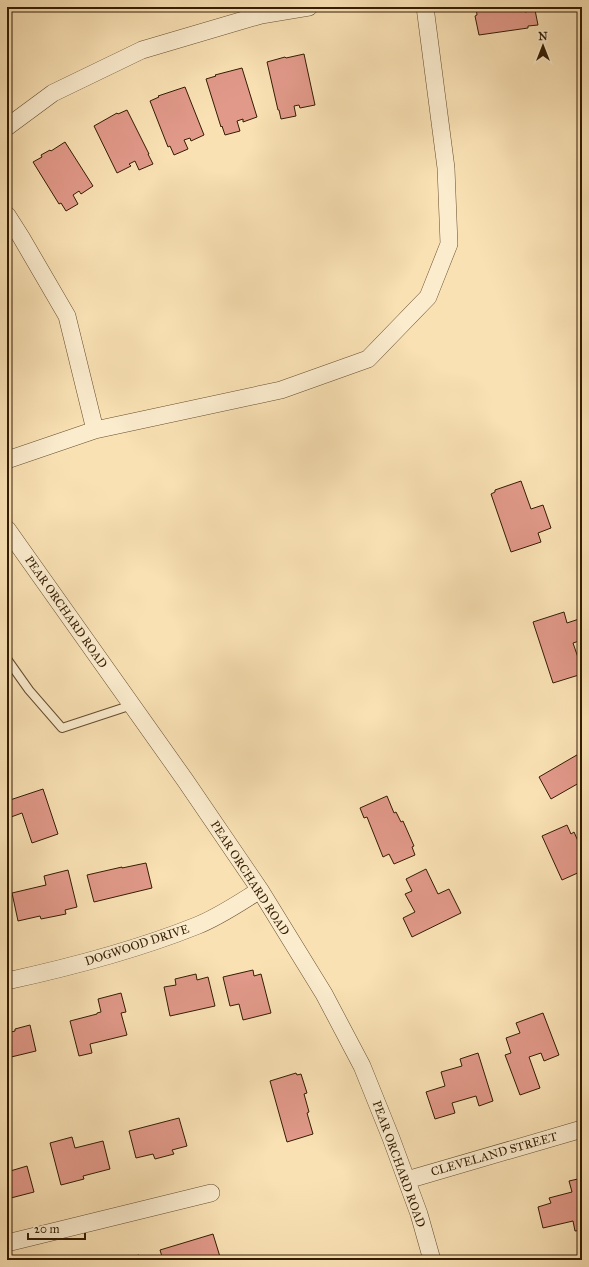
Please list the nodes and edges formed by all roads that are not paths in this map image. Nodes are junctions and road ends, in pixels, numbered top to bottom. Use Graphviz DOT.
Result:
graph roads {
  1 [pos="309,7"];
  2 [pos="425,7"];
  3 [pos="7,127"];
  4 [pos="7,215"];
  5 [pos="95,430"];
  6 [pos="7,460"];
  7 [pos="10,537"];
  8 [pos="7,659"];
  9 [pos="132,706"];
  10 [pos="260,890"];
  11 [pos="7,981"];
  12 [pos="582,1129"];
  13 [pos="407,1180"];
  14 [pos="211,1193"];
  15 [pos="7,1243"];
  16 [pos="432,1260"];
  1 -- 3 [label="street"];
  2 -- 5 [label="street"];
  4 -- 5 [label="street"];
  5 -- 6 [label="street"];
  7 -- 9 [label="street, PEAR ORCHARD ROAD"];
  8 -- 9 [label="lane"];
  9 -- 10 [label="street, PEAR ORCHARD ROAD"];
  10 -- 11 [label="street, DOGWOOD DRIVE"];
  10 -- 13 [label="street, PEAR ORCHARD ROAD"];
  12 -- 13 [label="street, CLEVELAND STREET"];
  13 -- 16 [label="street, PEAR ORCHARD ROAD"];
  14 -- 15 [label="street"];
}
